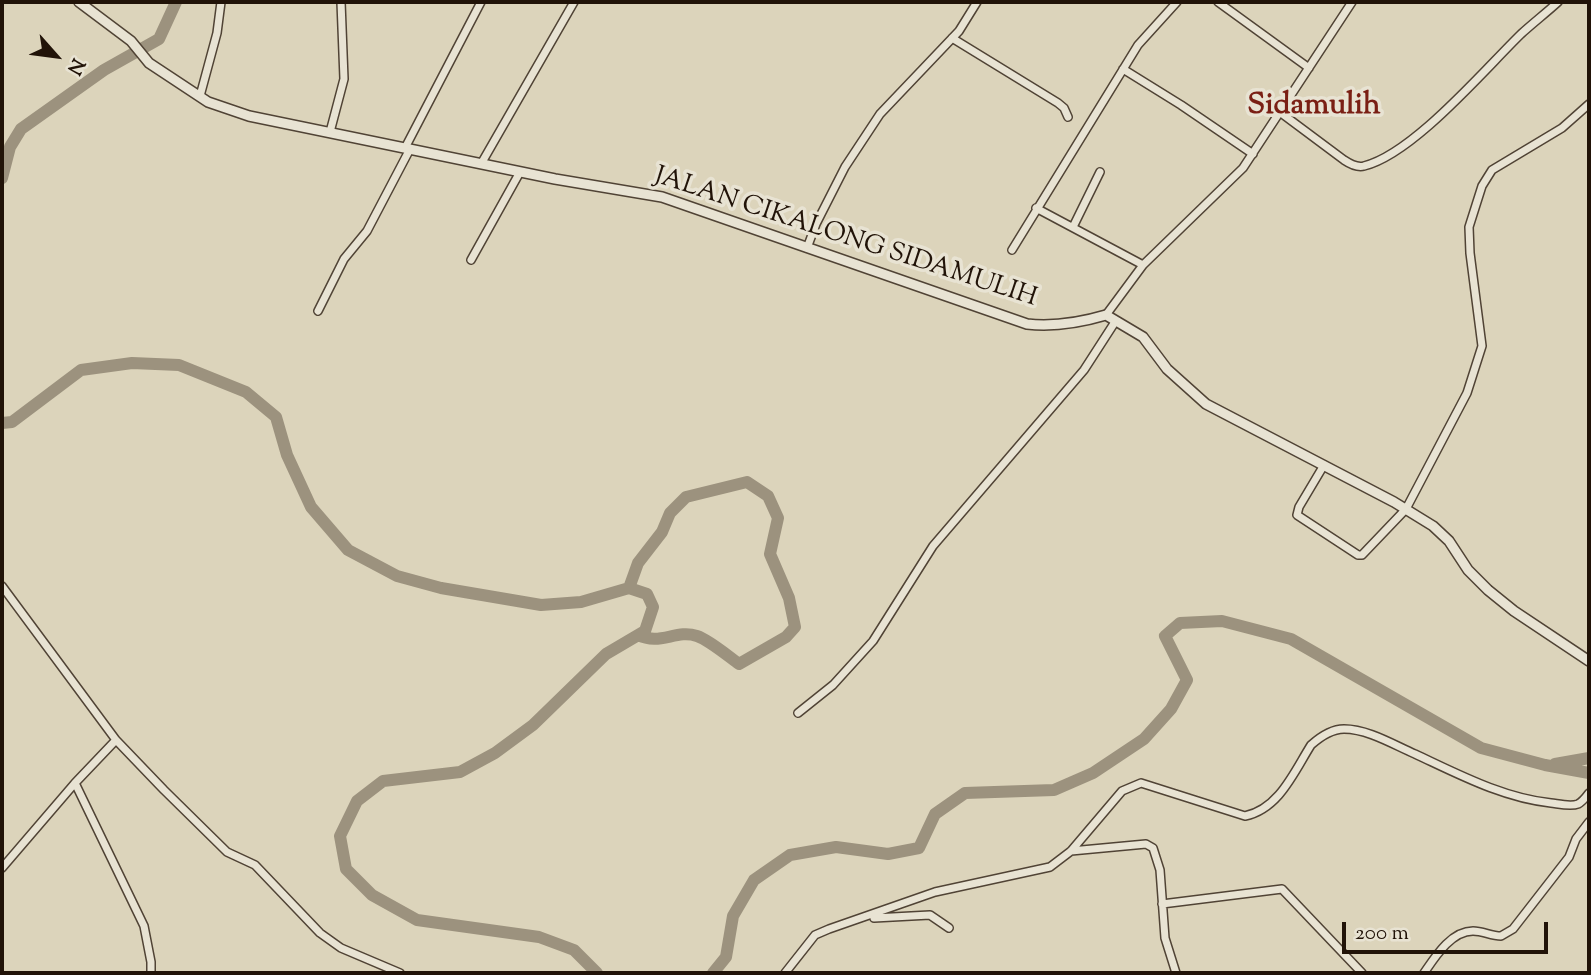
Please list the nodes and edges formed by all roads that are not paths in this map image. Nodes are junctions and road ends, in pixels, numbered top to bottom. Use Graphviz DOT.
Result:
graph roads {
  1 [pos="79,2"];
  2 [pos="221,2"];
  3 [pos="341,2"];
  4 [pos="481,2"];
  5 [pos="574,2"];
  6 [pos="977,2"];
  7 [pos="1177,2"];
  8 [pos="1218,2"];
  9 [pos="1352,2"];
  10 [pos="1558,2"];
  11 [pos="952,38"];
  12 [pos="1309,68"];
  13 [pos="1123,69"];
  14 [pos="200,96"];
  15 [pos="1589,104"];
  16 [pos="1281,113"];
  17 [pos="1068,117"];
  18 [pos="330,132"];
  19 [pos="408,149"];
  20 [pos="1252,154"];
  21 [pos="481,164"];
  22 [pos="520,172"];
  23 [pos="1100,172"];
  24 [pos="1037,208"];
  25 [pos="1073,227"];
  26 [pos="807,248"];
  27 [pos="1012,250"];
  28 [pos="471,260"];
  29 [pos="1143,265"];
  30 [pos="318,311"];
  31 [pos="1106,315"];
  32 [pos="1115,322"];
  33 [pos="1324,465"];
  34 [pos="1406,509"];
  35 [pos="2,586"];
  36 [pos="1589,661"];
  37 [pos="798,713"];
  38 [pos="116,740"];
  39 [pos="75,783"];
  40 [pos="1589,793"];
  41 [pos="1589,822"];
  42 [pos="1071,851"];
  43 [pos="2,868"];
  44 [pos="1162,904"];
  45 [pos="849,923"];
  46 [pos="949,928"];
  47 [pos="151,973"];
  48 [pos="400,973"];
  49 [pos="785,973"];
  50 [pos="1176,973"];
  51 [pos="1362,973"];
  52 [pos="1424,973"];
  1 -- 14 [label="street, JALAN CIKALONG SIDAMULIH"];
  2 -- 14 [label="street"];
  3 -- 18 [label="street"];
  4 -- 19 [label="street"];
  5 -- 21 [label="street"];
  6 -- 11 [label="street"];
  7 -- 13 [label="street"];
  8 -- 12 [label="street"];
  9 -- 12 [label="street"];
  10 -- 16 [label="street"];
  11 -- 17 [label="street"];
  11 -- 26 [label="street"];
  12 -- 16 [label="street"];
  13 -- 20 [label="street"];
  13 -- 24 [label="street"];
  14 -- 18 [label="street, JALAN CIKALONG SIDAMULIH"];
  15 -- 34 [label="street"];
  16 -- 20 [label="street"];
  18 -- 19 [label="street, JALAN CIKALONG SIDAMULIH"];
  19 -- 21 [label="street, JALAN CIKALONG SIDAMULIH"];
  19 -- 30 [label="street"];
  20 -- 29 [label="street"];
  21 -- 22 [label="street, JALAN CIKALONG SIDAMULIH"];
  22 -- 26 [label="street, JALAN CIKALONG SIDAMULIH"];
  22 -- 28 [label="street"];
  23 -- 25 [label="street"];
  24 -- 25 [label="street"];
  24 -- 27 [label="street"];
  25 -- 29 [label="street"];
  26 -- 31 [label="street, JALAN CIKALONG SIDAMULIH"];
  29 -- 31 [label="street"];
  31 -- 32 [label="street"];
  32 -- 33 [label="street"];
  32 -- 37 [label="street"];
  33 -- 34 [label="street"];
  33 -- 34 [label="street"];
  34 -- 36 [label="street"];
  35 -- 38 [label="street"];
  38 -- 39 [label="street"];
  38 -- 48 [label="street"];
  39 -- 43 [label="street"];
  39 -- 47 [label="street"];
  40 -- 42 [label="street"];
  41 -- 52 [label="street"];
  42 -- 44 [label="street"];
  42 -- 45 [label="street"];
  44 -- 50 [label="street"];
  44 -- 51 [label="street"];
  45 -- 46 [label="street"];
  45 -- 49 [label="street"];
}
